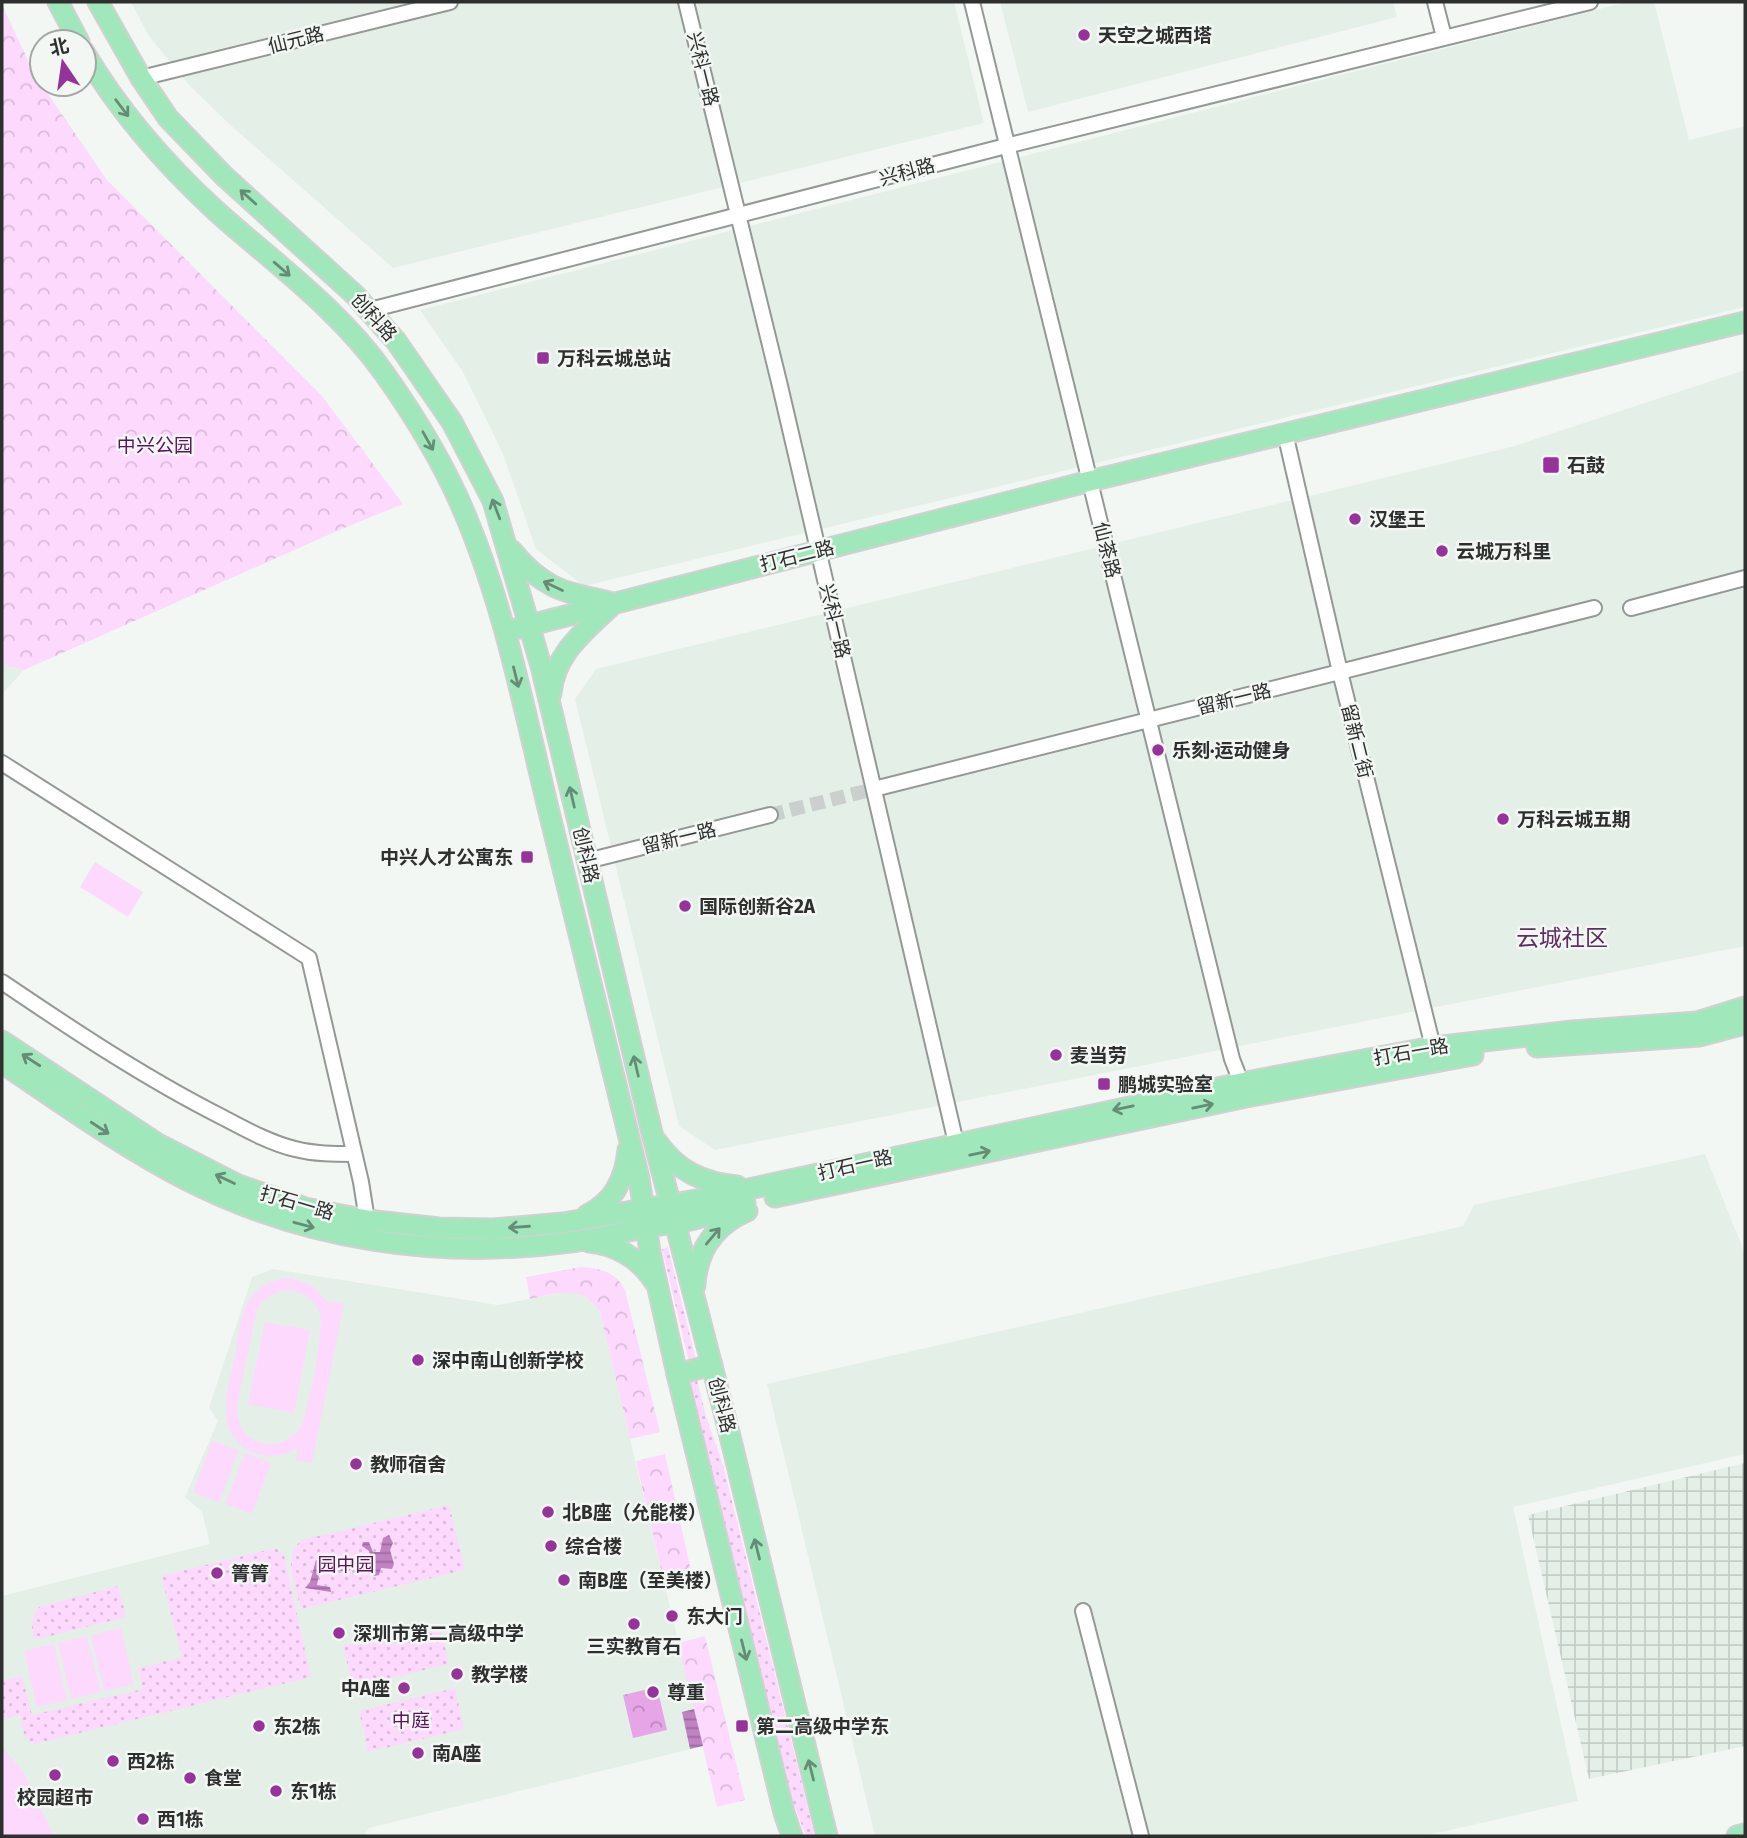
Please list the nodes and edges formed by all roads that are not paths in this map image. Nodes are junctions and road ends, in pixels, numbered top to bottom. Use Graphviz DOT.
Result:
graph roads {
  1 [pos="58,2"];
  2 [pos="98,2"];
  3 [pos="450,2"];
  4 [pos="686,2"];
  5 [pos="972,2"];
  6 [pos="1435,2"];
  7 [pos="1590,2"];
  8 [pos="72,28"];
  9 [pos="1444,37"];
  10 [pos="98,74"];
  11 [pos="141,78"];
  12 [pos="1006,146"];
  13 [pos="740,215"];
  14 [pos="370,310"];
  15 [pos="1745,321"];
  16 [pos="1285,433"];
  17 [pos="1090,481"];
  18 [pos="507,545"];
  19 [pos="818,551"];
  20 [pos="1745,578"];
  21 [pos="614,603"];
  22 [pos="1594,608"];
  23 [pos="1631,608"];
  24 [pos="530,625"];
  25 [pos="504,632"];
  26 [pos="1340,672"];
  27 [pos="551,705"];
  28 [pos="1150,720"];
  29 [pos="2,763"];
  30 [pos="874,789"];
  31 [pos="770,815"];
  32 [pos="587,861"];
  33 [pos="2,982"];
  34 [pos="1745,1007"];
  35 [pos="1745,1024"];
  36 [pos="2,1041"];
  37 [pos="1433,1047"];
  38 [pos="2,1063"];
  39 [pos="1243,1090"];
  40 [pos="652,1133"];
  41 [pos="628,1135"];
  42 [pos="956,1143"];
  43 [pos="354,1154"];
  44 [pos="904,1170"];
  45 [pos="755,1187"];
  46 [pos="726,1207"];
  47 [pos="673,1213"];
  48 [pos="646,1218"];
  49 [pos="367,1220"];
  50 [pos="563,1223"];
  51 [pos="574,1242"];
  52 [pos="658,1289"];
  53 [pos="694,1296"];
  54 [pos="712,1365"];
  55 [pos="677,1374"];
  56 [pos="1083,1611"];
  57 [pos="1745,1835"];
  58 [pos="792,1836"];
  59 [pos="827,1836"];
  60 [pos="1142,1836"];
  61 [pos="1737,1836"];
  1 -- 8 [label="main road"];
  2 -- 11 [label="main road, 创科路"];
  3 -- 11 [label="street, 仙元路"];
  4 -- 13 [label="street, 兴科一路"];
  5 -- 12 [label="street, 仙茶路"];
  6 -- 9 [label="street"];
  7 -- 9 [label="street, 兴科路"];
  9 -- 12 [label="street, 兴科路"];
  10 -- 25 [label="main road, 创科路, one-way"];
  14 -- 11 [label="main road, 创科路, one-way"];
  12 -- 13 [label="street, 兴科路"];
  12 -- 17 [label="street, 仙茶路"];
  13 -- 14 [label="street, 兴科路"];
  13 -- 19 [label="street, 兴科一路"];
  18 -- 14 [label="main road, 创科路, one-way"];
  15 -- 16 [label="main road, 打石二路"];
  16 -- 17 [label="main road, 打石二路"];
  16 -- 26 [label="street, 留新二街"];
  17 -- 19 [label="main road, 打石二路"];
  17 -- 28 [label="street, 仙茶路"];
  21 -- 18 [label="main road, one-way"];
  18 -- 24 [label="main road, 创科路"];
  19 -- 21 [label="main road, 打石二路"];
  19 -- 30 [label="street, 兴科一路"];
  20 -- 23 [label="street"];
  21 -- 24 [label="main road, 打石二路"];
  21 -- 27 [label="main road"];
  22 -- 26 [label="street, 留新一路"];
  24 -- 25 [label="main road, 打石二路"];
  24 -- 27 [label="main road, 创科路"];
  25 -- 41 [label="main road, 创科路, one-way"];
  26 -- 28 [label="street, 留新一路"];
  26 -- 37 [label="street, 留新二街"];
  32 -- 27 [label="main road, 创科路, one-way"];
  28 -- 30 [label="street, 留新一路"];
  28 -- 39 [label="street, 仙茶路"];
  29 -- 43 [label="street"];
  30 -- 42 [label="street, 兴科一路"];
  31 -- 32 [label="street, 留新一路"];
  40 -- 32 [label="main road, 创科路, one-way"];
  33 -- 43 [label="street"];
  34 -- 37 [label="main road, 打石一路"];
  35 -- 39 [label="main road, 打石一路"];
  49 -- 36 [label="main road, 打石一路, one-way"];
  37 -- 39 [label="main road, 打石一路"];
  38 -- 51 [label="main road, 打石一路, one-way"];
  39 -- 42 [label="main road, 打石一路, one-way"];
  44 -- 39 [label="main road, 打石一路, one-way"];
  40 -- 45 [label="main road"];
  40 -- 47 [label="main road, 创科路"];
  41 -- 48 [label="main road, 创科路"];
  41 -- 50 [label="main road"];
  42 -- 44 [label="street"];
  42 -- 45 [label="main road, 打石一路"];
  43 -- 49 [label="street"];
  44 -- 46 [label="main road, 打石一路"];
  45 -- 47 [label="main road, 打石一路"];
  46 -- 47 [label="main road, 打石一路"];
  53 -- 46 [label="main road, one-way"];
  47 -- 48 [label="main road, 打石一路"];
  47 -- 53 [label="main road, 创科路"];
  48 -- 50 [label="main road, 打石一路"];
  48 -- 51 [label="main road, 打石一路"];
  48 -- 52 [label="main road, 创科路"];
  50 -- 49 [label="main road, 打石一路, one-way"];
  51 -- 52 [label="main road"];
  52 -- 55 [label="main road, 创科路"];
  53 -- 54 [label="main road, 创科路"];
  54 -- 55 [label="main road"];
  59 -- 54 [label="main road, 创科路, one-way"];
  55 -- 58 [label="main road, 创科路, one-way"];
  56 -- 60 [label="street"];
  57 -- 61 [label="main road"];
}
